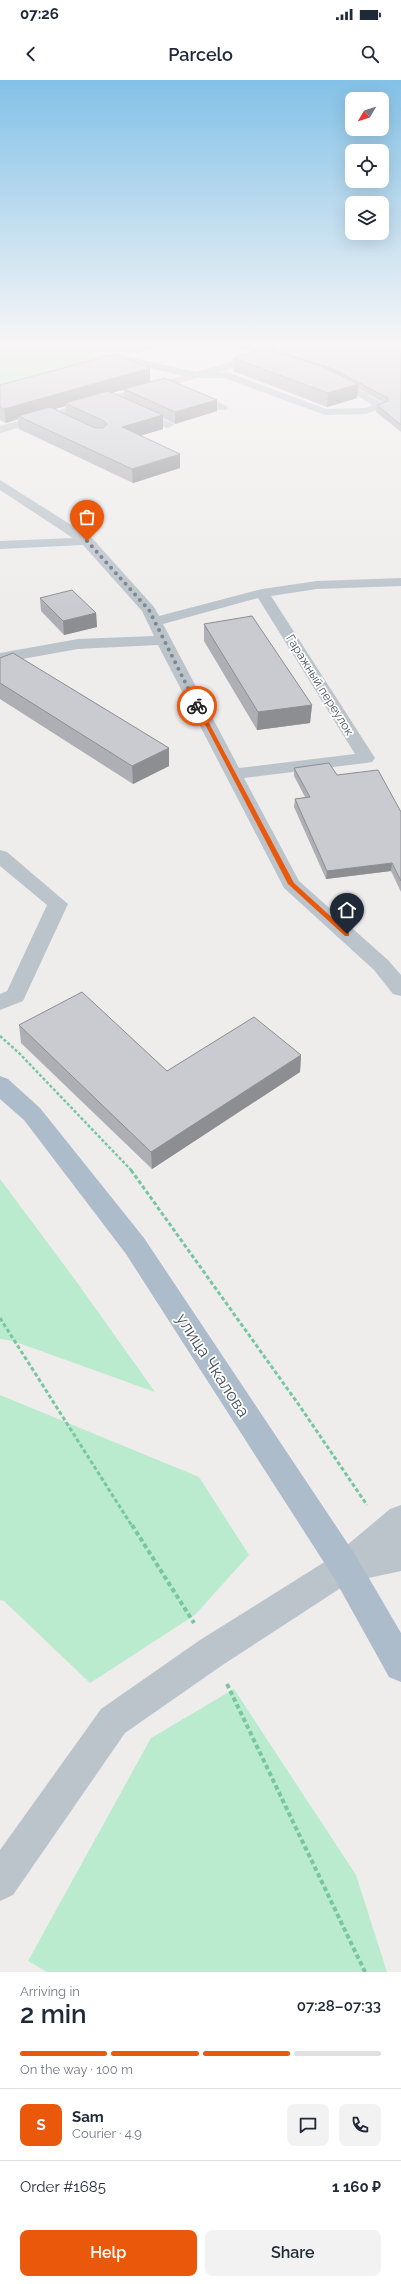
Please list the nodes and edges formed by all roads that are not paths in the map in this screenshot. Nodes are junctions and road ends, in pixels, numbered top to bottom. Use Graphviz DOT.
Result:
graph roads {
  1 [pos="0,484"];
  2 [pos="87,541"];
  3 [pos="0,545"];
  4 [pos="401,582"];
  5 [pos="262,593"];
  6 [pos="155,622"];
  7 [pos="163,640"];
  8 [pos="0,658"];
  9 [pos="233,774"];
  10 [pos="0,856"];
  11 [pos="401,989"];
  12 [pos="0,1003"];
  13 [pos="0,1085"];
  14 [pos="396,1536"];
  15 [pos="345,1567"];
  16 [pos="401,1665"];
  17 [pos="0,1882"];
  1 -- 2 [label="street"];
  2 -- 3 [label="street"];
  2 -- 6 [label="street"];
  4 -- 5 [label="street"];
  5 -- 6 [label="street"];
  5 -- 9 [label="street, Гаражный переулок"];
  6 -- 7 [label="street"];
  7 -- 8 [label="street"];
  7 -- 9 [label="street"];
  9 -- 11 [label="street"];
  10 -- 12 [label="street"];
  13 -- 15 [label="main road, улица Чкалова"];
  14 -- 15 [label="street"];
  15 -- 16 [label="main road, улица Чкалова"];
  15 -- 17 [label="street"];
}
